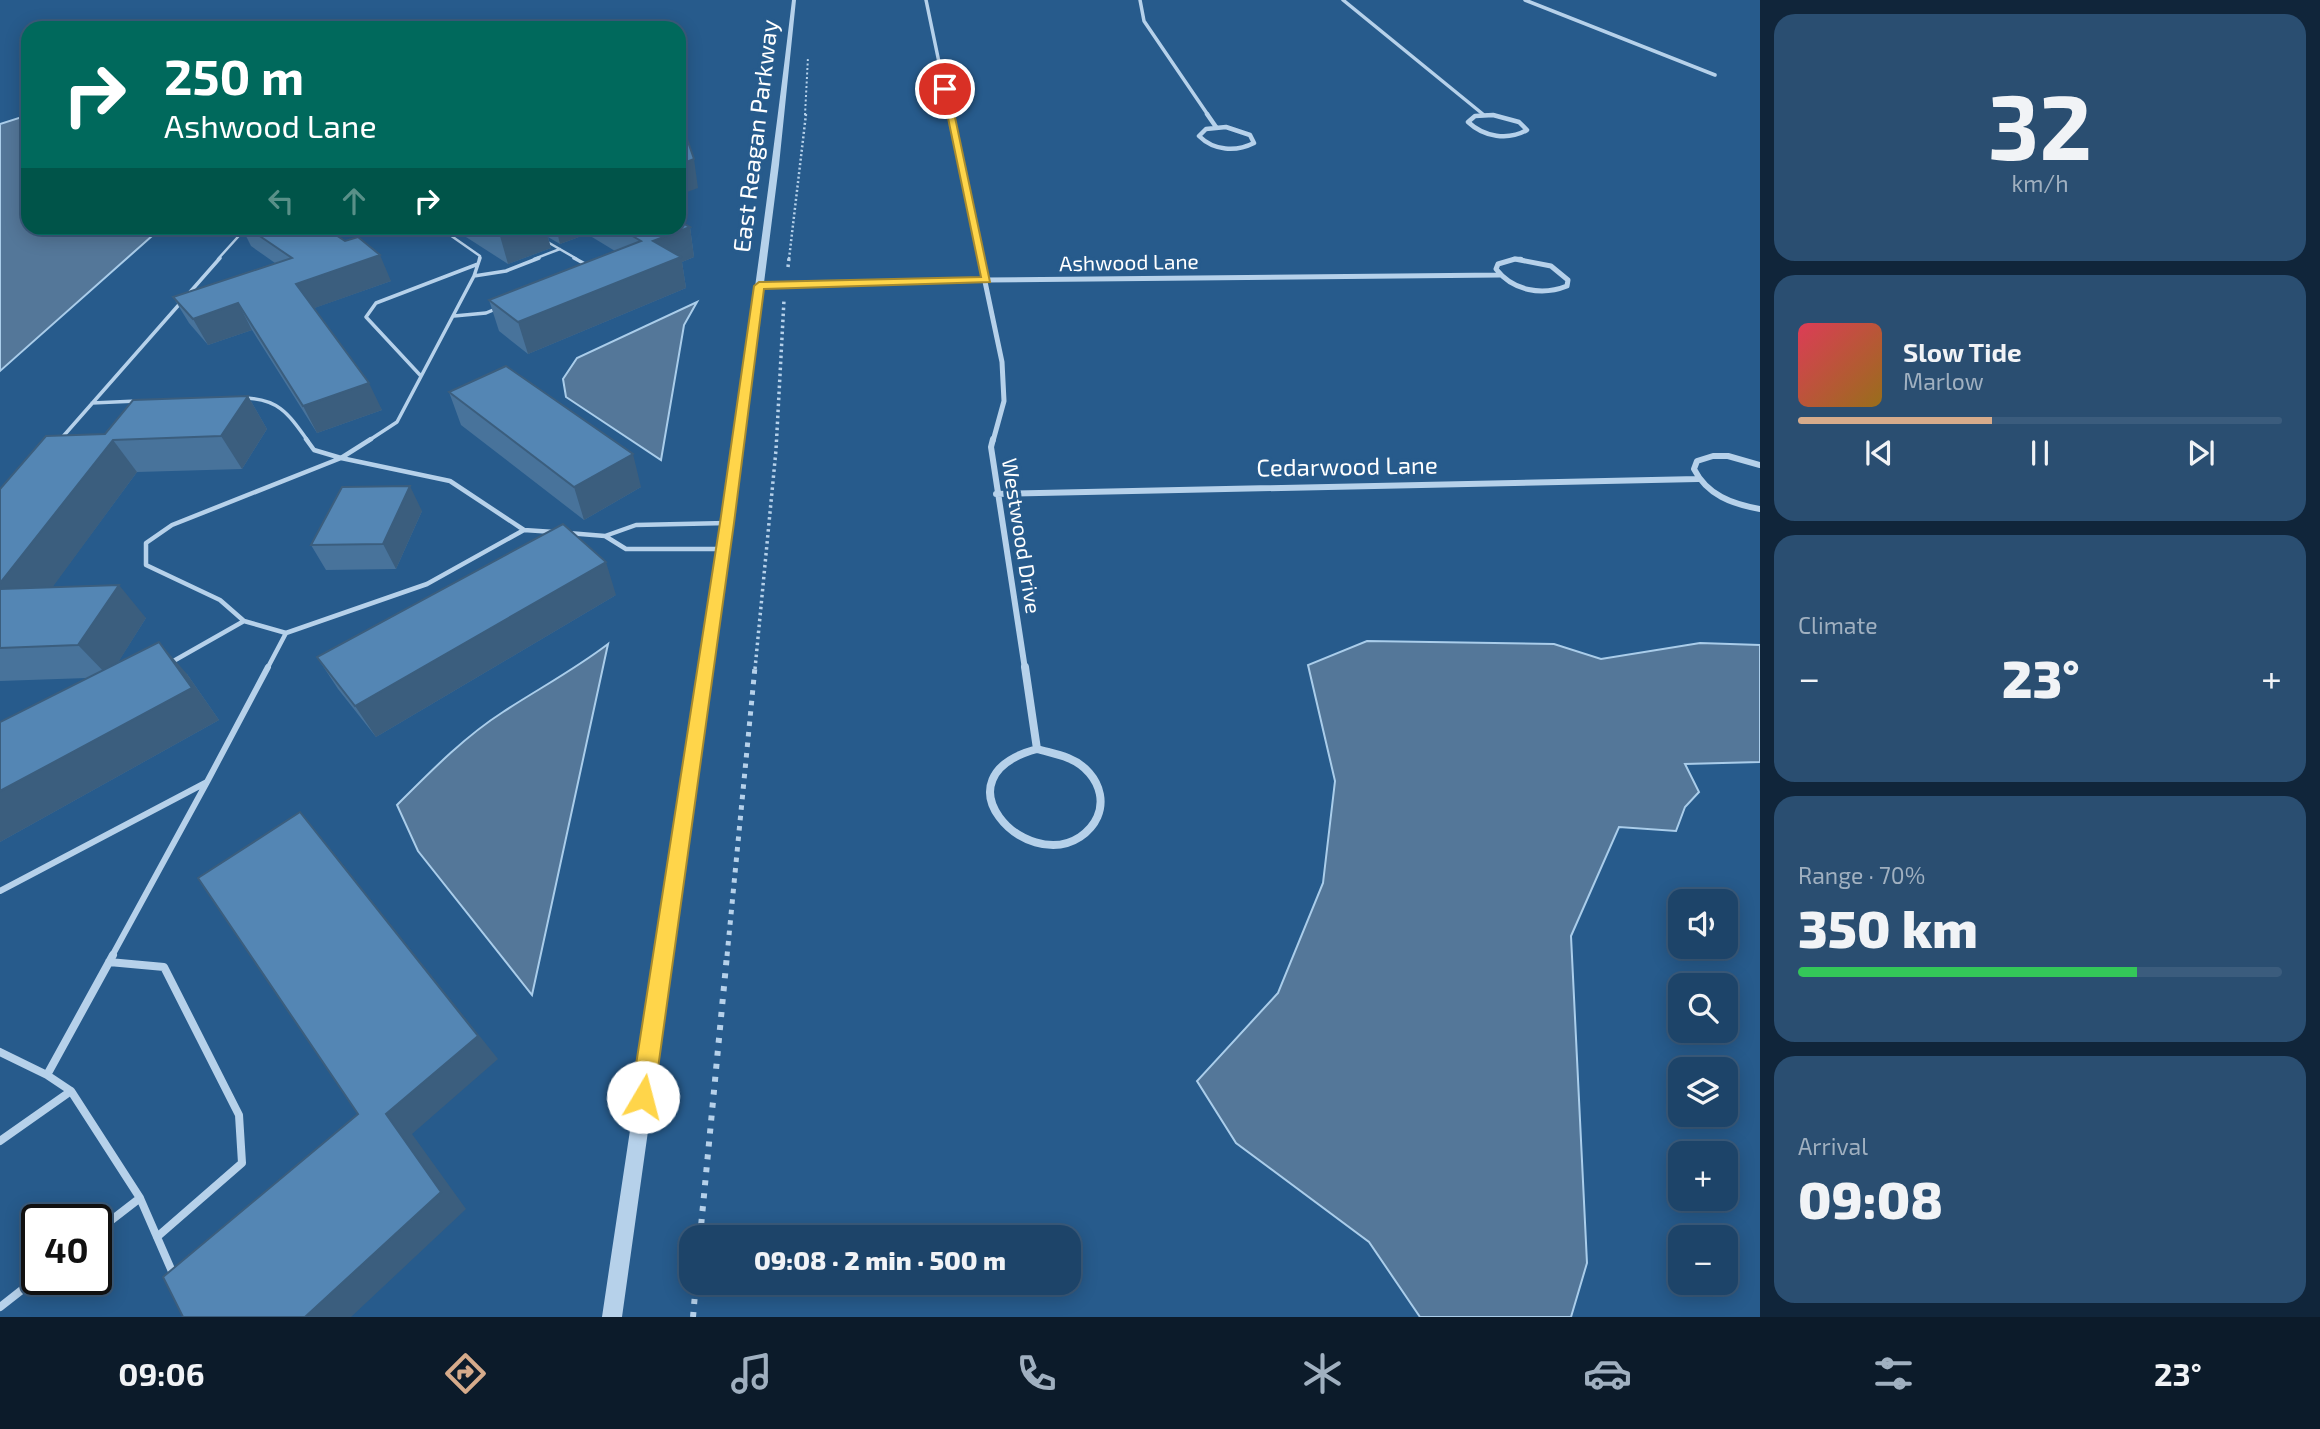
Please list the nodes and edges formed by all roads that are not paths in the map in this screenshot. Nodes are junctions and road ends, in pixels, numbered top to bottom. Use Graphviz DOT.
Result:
graph roads {
  1 [pos="794,0"];
  2 [pos="926,0"];
  3 [pos="1140,0"];
  4 [pos="1343,0"];
  5 [pos="1525,0"];
  6 [pos="1715,75"];
  7 [pos="1484,114"];
  8 [pos="1216,127"];
  9 [pos="240,235"];
  10 [pos="450,235"];
  11 [pos="543,239"];
  12 [pos="561,249"];
  13 [pos="478,264"];
  14 [pos="584,275"];
  15 [pos="1500,275"];
  16 [pos="474,276"];
  17 [pos="986,280"];
  18 [pos="759,286"];
  19 [pos="498,308"];
  20 [pos="454,317"];
  21 [pos="420,375"];
  22 [pos="233,398"];
  23 [pos="143,400"];
  24 [pos="92,403"];
  25 [pos="58,442"];
  26 [pos="341,458"];
  27 [pos="1760,465"];
  28 [pos="1698,479"];
  29 [pos="996,494"];
  30 [pos="1760,509"];
  31 [pos="727,523"];
  32 [pos="524,530"];
  33 [pos="605,536"];
  34 [pos="723,548"];
  35 [pos="244,621"];
  36 [pos="286,633"];
  37 [pos="161,668"];
  38 [pos="1037,749"];
  39 [pos="208,782"];
  40 [pos="0,891"];
  41 [pos="109,962"];
  42 [pos="0,1052"];
  43 [pos="47,1076"];
  44 [pos="71,1091"];
  45 [pos="0,1140"];
  46 [pos="140,1198"];
  47 [pos="112,1220"];
  48 [pos="157,1237"];
  49 [pos="177,1283"];
  50 [pos="21,1291"];
  51 [pos="0,1307"];
  52 [pos="612,1317"];
  1 -- 18 [label="street, East Reagan Parkway"];
  2 -- 17 [label="street, Westwood Drive"];
  3 -- 8 [label="street"];
  4 -- 7 [label="street"];
  5 -- 6 [label="street"];
  7 -- 7 [label="street"];
  8 -- 8 [label="street"];
  9 -- 24 [label="lane"];
  10 -- 13 [label="lane"];
  11 -- 12 [label="lane"];
  12 -- 14 [label="lane"];
  12 -- 16 [label="lane"];
  13 -- 16 [label="lane"];
  13 -- 21 [label="lane"];
  15 -- 15 [label="street, Ashwood Lane"];
  15 -- 17 [label="street, Ashwood Lane"];
  16 -- 20 [label="lane"];
  17 -- 18 [label="street, Ashwood Lane"];
  17 -- 29 [label="street, Westwood Drive"];
  18 -- 31 [label="street, East Reagan Parkway"];
  19 -- 20 [label="lane"];
  20 -- 21 [label="lane"];
  21 -- 26 [label="lane"];
  22 -- 26 [label="lane"];
  23 -- 24 [label="lane"];
  24 -- 25 [label="lane"];
  26 -- 32 [label="lane"];
  26 -- 35 [label="lane"];
  27 -- 28 [label="street"];
  28 -- 29 [label="street, Cedarwood Lane"];
  28 -- 30 [label="street"];
  29 -- 38 [label="street, Westwood Drive"];
  31 -- 33 [label="lane"];
  31 -- 34 [label="street, East Reagan Parkway"];
  32 -- 33 [label="lane"];
  32 -- 36 [label="lane"];
  33 -- 34 [label="lane"];
  34 -- 52 [label="street, East Reagan Parkway"];
  35 -- 36 [label="lane"];
  35 -- 37 [label="lane"];
  36 -- 39 [label="lane"];
  38 -- 38 [label="street"];
  39 -- 40 [label="lane"];
  39 -- 41 [label="lane"];
  41 -- 43 [label="lane"];
  41 -- 48 [label="lane"];
  42 -- 43 [label="lane"];
  43 -- 44 [label="lane"];
  44 -- 45 [label="lane"];
  44 -- 46 [label="lane"];
  46 -- 47 [label="lane"];
  46 -- 48 [label="lane"];
  48 -- 49 [label="lane"];
  50 -- 51 [label="lane"];
}
